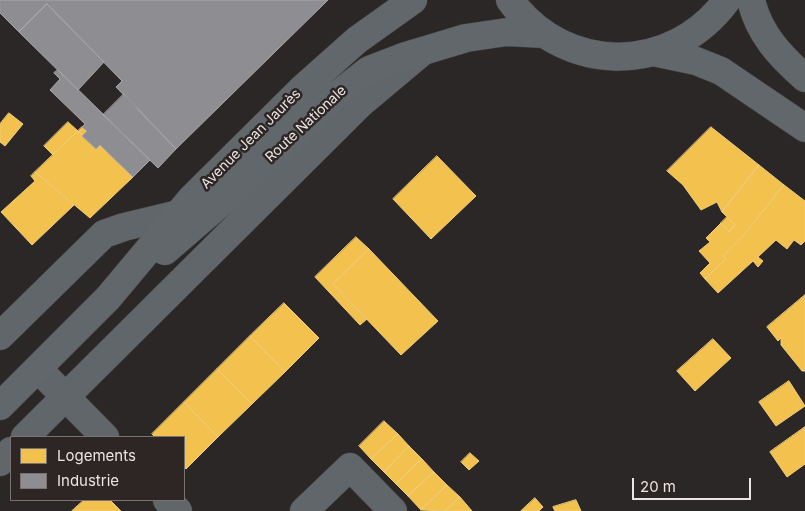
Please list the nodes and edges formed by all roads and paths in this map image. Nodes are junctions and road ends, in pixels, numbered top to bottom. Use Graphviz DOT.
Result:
graph roads {
  1 [pos="413,0"];
  2 [pos="510,0"];
  3 [pos="727,0"];
  4 [pos="752,0"];
  5 [pos="544,34"];
  6 [pos="423,51"];
  7 [pos="653,52"];
  8 [pos="805,78"];
  9 [pos="805,128"];
  10 [pos="178,214"];
  11 [pos="108,298"];
  12 [pos="0,336"];
  13 [pos="38,368"];
  14 [pos="67,398"];
  15 [pos="0,406"];
  16 [pos="27,436"];
  17 [pos="104,436"];
  18 [pos="10,452"];
  19 [pos="0,462"];
  20 [pos="168,501"];
  21 [pos="178,511"];
  22 [pos="304,511"];
  23 [pos="393,511"];
  1 -- 10 [label="main road, Avenue Jean Jaurès"];
  2 -- 5 [label="main road"];
  3 -- 7 [label="main road"];
  4 -- 8 [label="main road"];
  5 -- 6 [label="main road, Route Nationale"];
  5 -- 7 [label="main road"];
  6 -- 11 [label="main road, Route Nationale"];
  6 -- 14 [label="street"];
  7 -- 9 [label="main road"];
  10 -- 11 [label="main road, Avenue Jean Jaurès"];
  10 -- 12 [label="street"];
  11 -- 13 [label="main road"];
  13 -- 14 [label="street"];
  13 -- 15 [label="main road"];
  14 -- 16 [label="street"];
  14 -- 17 [label="street"];
  18 -- 19 [label="street"];
  20 -- 21 [label="street"];
  22 -- 23 [label="street"];
}
